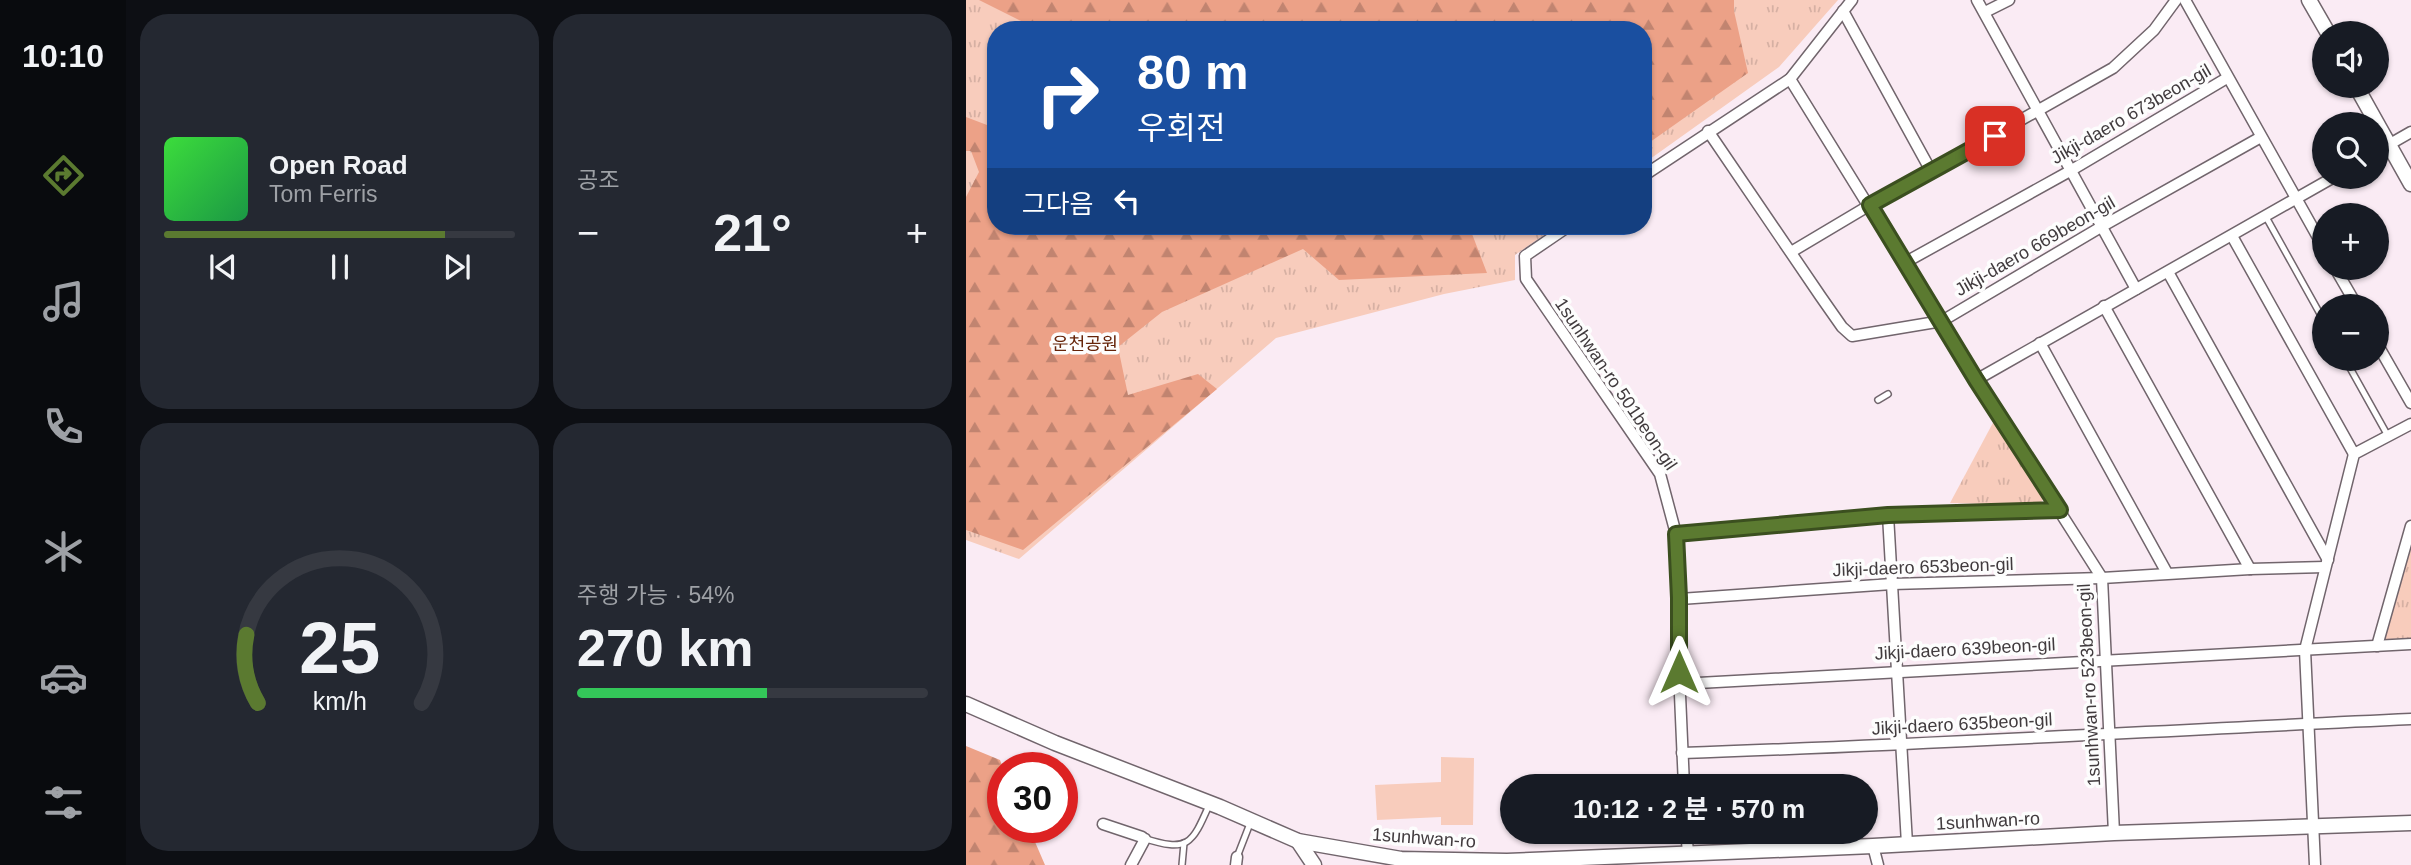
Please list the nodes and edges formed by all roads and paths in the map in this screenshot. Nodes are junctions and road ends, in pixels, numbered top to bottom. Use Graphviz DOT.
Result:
graph roads {
  1 [pos="1852,0"];
  2 [pos="1978,0"];
  3 [pos="2009,0"];
  4 [pos="2176,0"];
  5 [pos="2185,0"];
  6 [pos="2309,0"];
  7 [pos="1843,11"];
  8 [pos="1985,12"];
  9 [pos="2321,21"];
  10 [pos="2227,78"];
  11 [pos="1790,79"];
  12 [pos="2037,112"];
  13 [pos="1709,131"];
  14 [pos="2411,132"];
  15 [pos="2261,137"];
  16 [pos="2389,145"];
  17 [pos="2389,156"];
  18 [pos="1652,170"];
  19 [pos="1931,171"];
  20 [pos="2070,171"];
  21 [pos="2411,184"];
  22 [pos="2313,189"];
  23 [pos="2296,199"];
  24 [pos="1870,205"];
  25 [pos="2266,216"];
  26 [pos="2101,227"];
  27 [pos="2312,227"];
  28 [pos="1556,235"];
  29 [pos="2232,236"];
  30 [pos="1791,252"];
  31 [pos="1906,262"];
  32 [pos="2168,271"];
  33 [pos="2136,289"];
  34 [pos="2312,299"];
  35 [pos="2104,306"];
  36 [pos="1942,321"];
  37 [pos="2040,343"];
  38 [pos="2389,365"];
  39 [pos="2352,371"];
  40 [pos="1976,380"];
  41 [pos="1888,394"];
  42 [pos="1878,400"];
  43 [pos="2411,403"];
  44 [pos="2411,424"];
  45 [pos="2388,436"];
  46 [pos="2354,454"];
  47 [pos="2060,510"];
  48 [pos="1888,515"];
  49 [pos="2411,526"];
  50 [pos="1676,534"];
  51 [pos="2327,563"];
  52 [pos="2250,569"];
  53 [pos="2167,573"];
  54 [pos="2102,578"];
  55 [pos="1892,584"];
  56 [pos="1679,598"];
  57 [pos="2411,644"];
  58 [pos="2377,646"];
  59 [pos="2305,650"];
  60 [pos="2107,660"];
  61 [pos="1897,670"];
  62 [pos="1680,684"];
  63 [pos="966,704"];
  64 [pos="2411,719"];
  65 [pos="2307,724"];
  66 [pos="2109,733"];
  67 [pos="1901,746"];
  68 [pos="1682,753"];
  69 [pos="1683,774"];
  70 [pos="1210,803"];
  71 [pos="1251,821"];
  72 [pos="2411,823"];
  73 [pos="1103,824"];
  74 [pos="2314,827"];
  75 [pos="2114,833"];
  76 [pos="1143,838"];
  77 [pos="1298,841"];
  78 [pos="1184,843"];
  79 [pos="1687,844"];
  80 [pos="1906,845"];
  81 [pos="1873,846"];
  82 [pos="1688,852"];
  83 [pos="1396,858"];
  84 [pos="1672,859"];
  85 [pos="1236,861"];
  86 [pos="1131,865"];
  87 [pos="1182,865"];
  88 [pos="1314,865"];
  89 [pos="1380,865"];
  90 [pos="1878,865"];
  91 [pos="2315,865"];
  1 -- 7 [label="street"];
  2 -- 8 [label="street"];
  3 -- 8 [label="street"];
  4 -- 12 [label="street"];
  5 -- 10 [label="street"];
  6 -- 9 [label="street"];
  7 -- 11 [label="street"];
  7 -- 19 [label="street"];
  8 -- 12 [label="street"];
  10 -- 15 [label="street"];
  10 -- 20 [label="street, Jikji-daero 673beon-gil"];
  11 -- 13 [label="street"];
  11 -- 24 [label="street, 1sunhwan-ro 523beon-gil"];
  12 -- 19 [label="street"];
  12 -- 20 [label="street"];
  13 -- 18 [label="street"];
  13 -- 30 [label="street, Jikji-daero 669beon-gil"];
  14 -- 16 [label="street"];
  15 -- 23 [label="street"];
  15 -- 26 [label="street, Jikji-daero 669beon-gil"];
  17 -- 21 [label="street"];
  19 -- 24 [label="street"];
  20 -- 26 [label="street"];
  20 -- 31 [label="street, Jikji-daero 673beon-gil"];
  22 -- 23 [label="street"];
  23 -- 25 [label="street"];
  23 -- 27 [label="street"];
  24 -- 30 [label="street"];
  24 -- 31 [label="street, 1sunhwan-ro 523beon-gil"];
  25 -- 29 [label="street"];
  25 -- 34 [label="lane"];
  26 -- 33 [label="street"];
  26 -- 36 [label="street, Jikji-daero 669beon-gil"];
  28 -- 50 [label="street, 1sunhwan-ro 501beon-gil"];
  29 -- 32 [label="street"];
  29 -- 46 [label="street"];
  30 -- 36 [label="street, Jikji-daero 669beon-gil"];
  31 -- 36 [label="street, 1sunhwan-ro 523beon-gil"];
  32 -- 33 [label="street"];
  32 -- 51 [label="street"];
  33 -- 35 [label="street"];
  35 -- 37 [label="street"];
  35 -- 52 [label="street"];
  36 -- 40 [label="street, 1sunhwan-ro 523beon-gil"];
  37 -- 40 [label="street"];
  37 -- 53 [label="street"];
  38 -- 43 [label="street"];
  39 -- 45 [label="lane"];
  40 -- 47 [label="street, 1sunhwan-ro 523beon-gil"];
  41 -- 42 [label="lane"];
  44 -- 45 [label="street"];
  45 -- 46 [label="street"];
  46 -- 51 [label="street"];
  47 -- 48 [label="street"];
  47 -- 54 [label="street, 1sunhwan-ro 523beon-gil"];
  48 -- 50 [label="street"];
  48 -- 55 [label="street"];
  49 -- 58 [label="street"];
  50 -- 56 [label="street, 1sunhwan-ro 501beon-gil"];
  51 -- 52 [label="street, Jikji-daero 653beon-gil"];
  51 -- 59 [label="street"];
  52 -- 53 [label="street, Jikji-daero 653beon-gil"];
  53 -- 54 [label="street, Jikji-daero 653beon-gil"];
  54 -- 55 [label="street, Jikji-daero 653beon-gil"];
  54 -- 60 [label="street, 1sunhwan-ro 523beon-gil"];
  55 -- 56 [label="street, Jikji-daero 653beon-gil"];
  55 -- 61 [label="street"];
  56 -- 62 [label="street, 1sunhwan-ro 501beon-gil"];
  57 -- 58 [label="street, Jikji-daero 639beon-gil"];
  58 -- 59 [label="street, Jikji-daero 639beon-gil"];
  59 -- 60 [label="street, Jikji-daero 639beon-gil"];
  59 -- 65 [label="street"];
  60 -- 61 [label="street, Jikji-daero 639beon-gil"];
  60 -- 66 [label="street, 1sunhwan-ro 523beon-gil"];
  61 -- 62 [label="street, Jikji-daero 639beon-gil"];
  61 -- 67 [label="street"];
  62 -- 68 [label="street, 1sunhwan-ro 501beon-gil"];
  63 -- 70 [label="street, 1sunhwan-ro"];
  64 -- 65 [label="street, Jikji-daero 635beon-gil"];
  65 -- 66 [label="street, Jikji-daero 635beon-gil"];
  65 -- 74 [label="street"];
  66 -- 67 [label="street, Jikji-daero 635beon-gil"];
  66 -- 75 [label="street, 1sunhwan-ro 523beon-gil"];
  67 -- 68 [label="street, Jikji-daero 635beon-gil"];
  67 -- 80 [label="street"];
  68 -- 69 [label="street, 1sunhwan-ro 501beon-gil"];
  70 -- 71 [label="street, 1sunhwan-ro"];
  70 -- 78 [label="lane"];
  71 -- 77 [label="street, 1sunhwan-ro"];
  71 -- 85 [label="lane"];
  72 -- 74 [label="street, 1sunhwan-ro"];
  73 -- 76 [label="street"];
  74 -- 75 [label="street, 1sunhwan-ro"];
  74 -- 91 [label="street"];
  75 -- 80 [label="street, 1sunhwan-ro"];
  76 -- 78 [label="lane"];
  76 -- 86 [label="street"];
  77 -- 83 [label="street, 1sunhwan-ro"];
  77 -- 88 [label="street"];
  78 -- 87 [label="lane"];
  79 -- 82 [label="street"];
  80 -- 81 [label="street, 1sunhwan-ro"];
  81 -- 82 [label="street, 1sunhwan-ro"];
  81 -- 90 [label="street"];
  82 -- 84 [label="street, 1sunhwan-ro"];
  83 -- 84 [label="street, 1sunhwan-ro"];
  83 -- 89 [label="street"];
}
